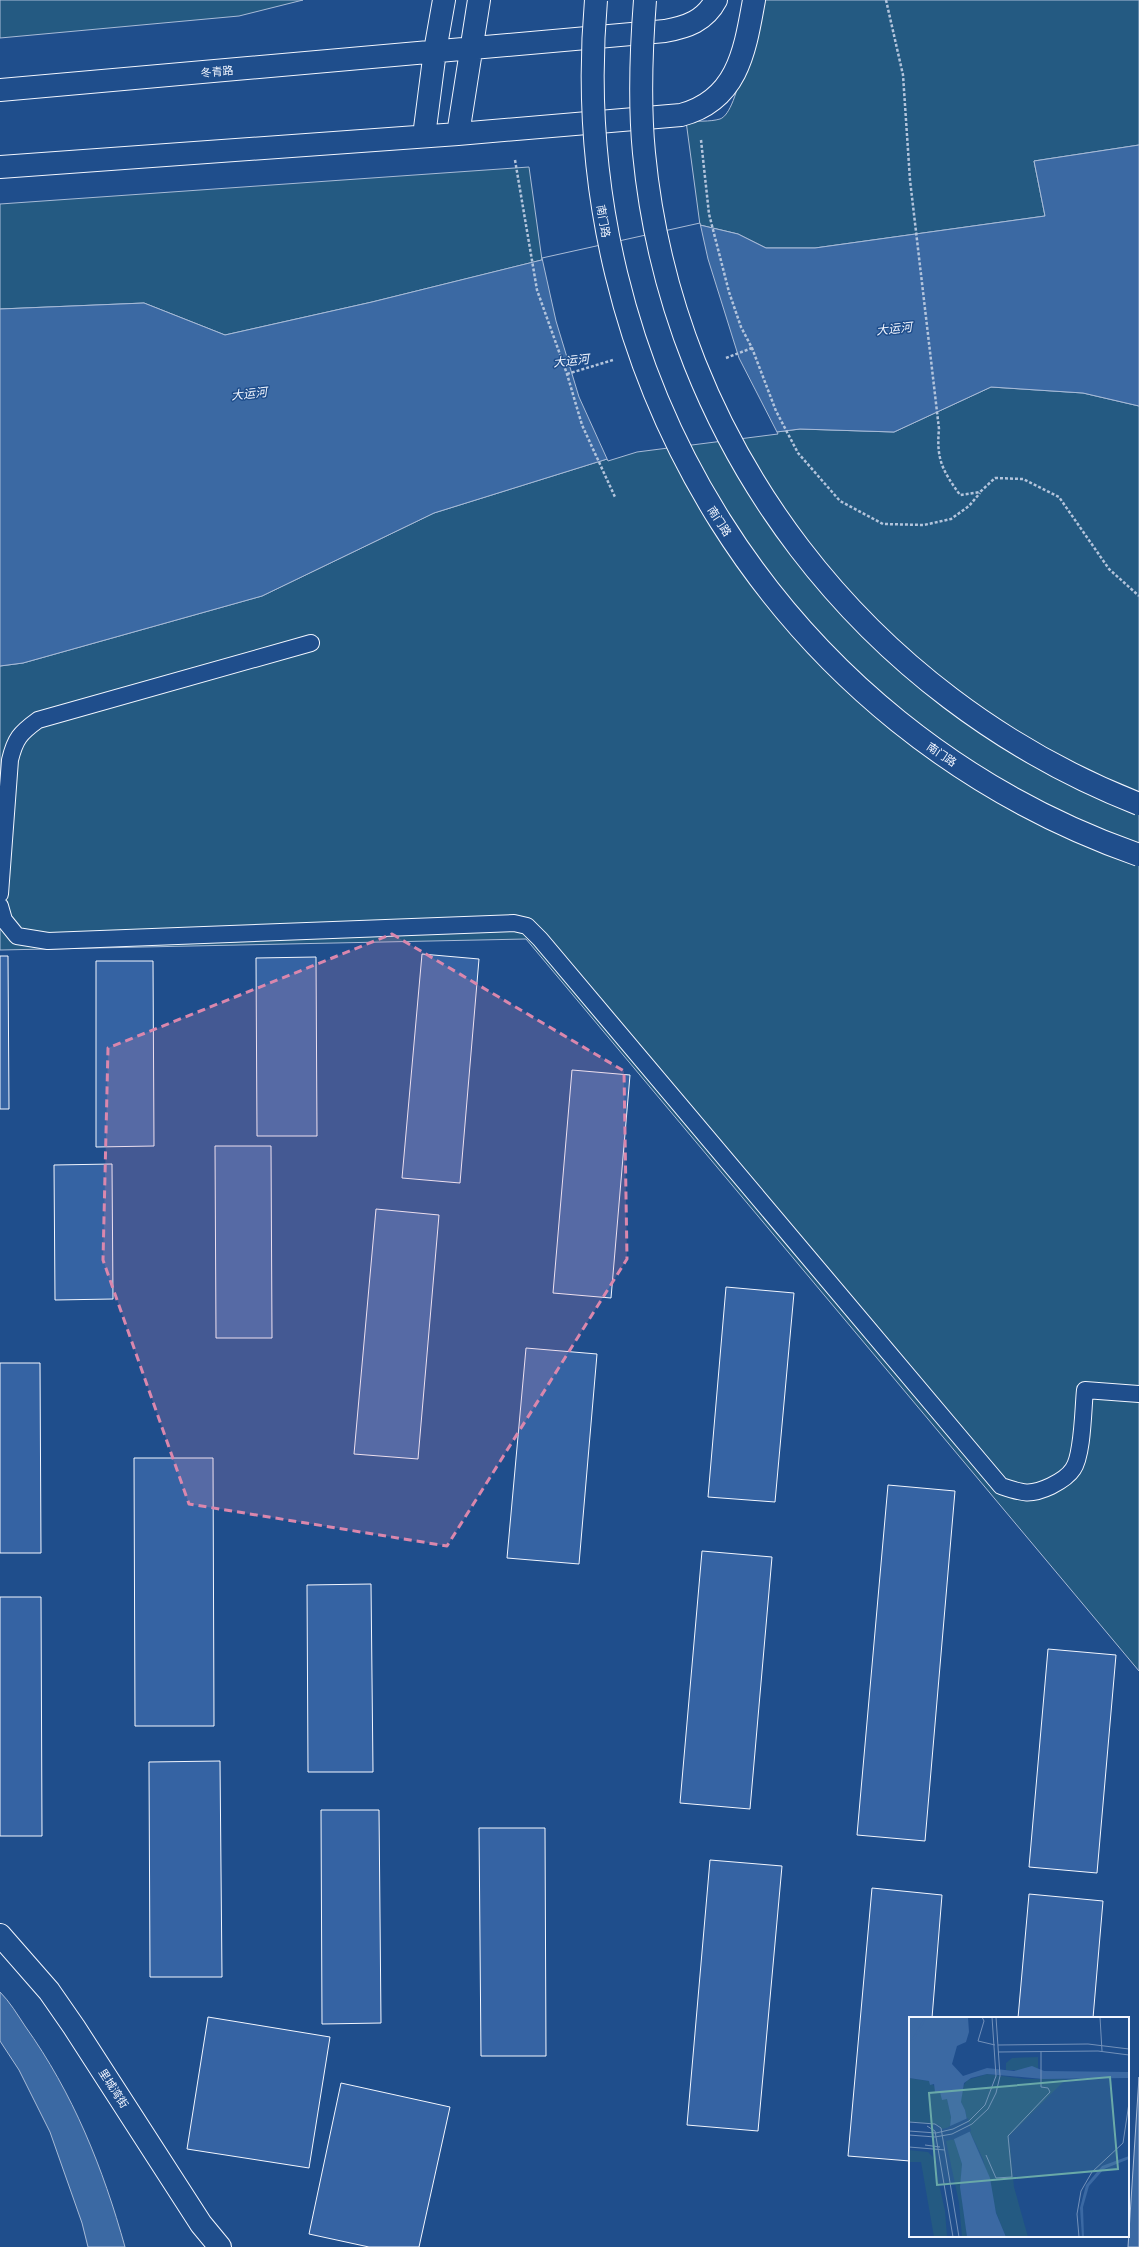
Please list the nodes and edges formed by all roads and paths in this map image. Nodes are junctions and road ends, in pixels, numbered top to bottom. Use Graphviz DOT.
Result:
graph roads {
  1 [pos="444,0"];
  2 [pos="479,0"];
  3 [pos="596,0"];
  4 [pos="645,0"];
  5 [pos="716,0"];
  6 [pos="754,0"];
  7 [pos="886,0"];
  8 [pos="471,48"];
  9 [pos="435,51"];
  10 [pos="0,90"];
  11 [pos="698,110"];
  12 [pos="511,129"];
  13 [pos="458,134"];
  14 [pos="424,136"];
  15 [pos="0,167"];
  16 [pos="638,352"];
  17 [pos="567,374"];
  18 [pos="980,492"];
  19 [pos="615,497"];
  20 [pos="1139,596"];
  21 [pos="311,643"];
  22 [pos="1139,804"];
  23 [pos="1139,855"];
  24 [pos="0,894"];
  25 [pos="0,906"];
  26 [pos="1139,1394"];
  27 [pos="0,1935"];
  28 [pos="220,2247"];
  1 -- 9 [label="main road"];
  2 -- 8 [label="main road"];
  3 -- 16 [label="main road, 南门路, bridge"];
  4 -- 22 [label="main road, bridge"];
  5 -- 8 [label="main road, 冬青路"];
  6 -- 11 [label="main road"];
  7 -- 18 [label="path"];
  8 -- 9 [label="main road, 冬青路"];
  8 -- 13 [label="main road"];
  9 -- 10 [label="main road, 冬青路"];
  9 -- 14 [label="main road"];
  11 -- 12 [label="main road"];
  11 -- 18 [label="path"];
  12 -- 13 [label="main road"];
  12 -- 17 [label="path"];
  13 -- 14 [label="main road"];
  14 -- 15 [label="main road"];
  16 -- 17 [label="path"];
  16 -- 23 [label="main road, 南门路, bridge"];
  17 -- 19 [label="path"];
  18 -- 20 [label="path"];
  21 -- 24 [label="lane"];
  25 -- 26 [label="lane"];
  27 -- 28 [label="main road, 里城湾街"];
}
